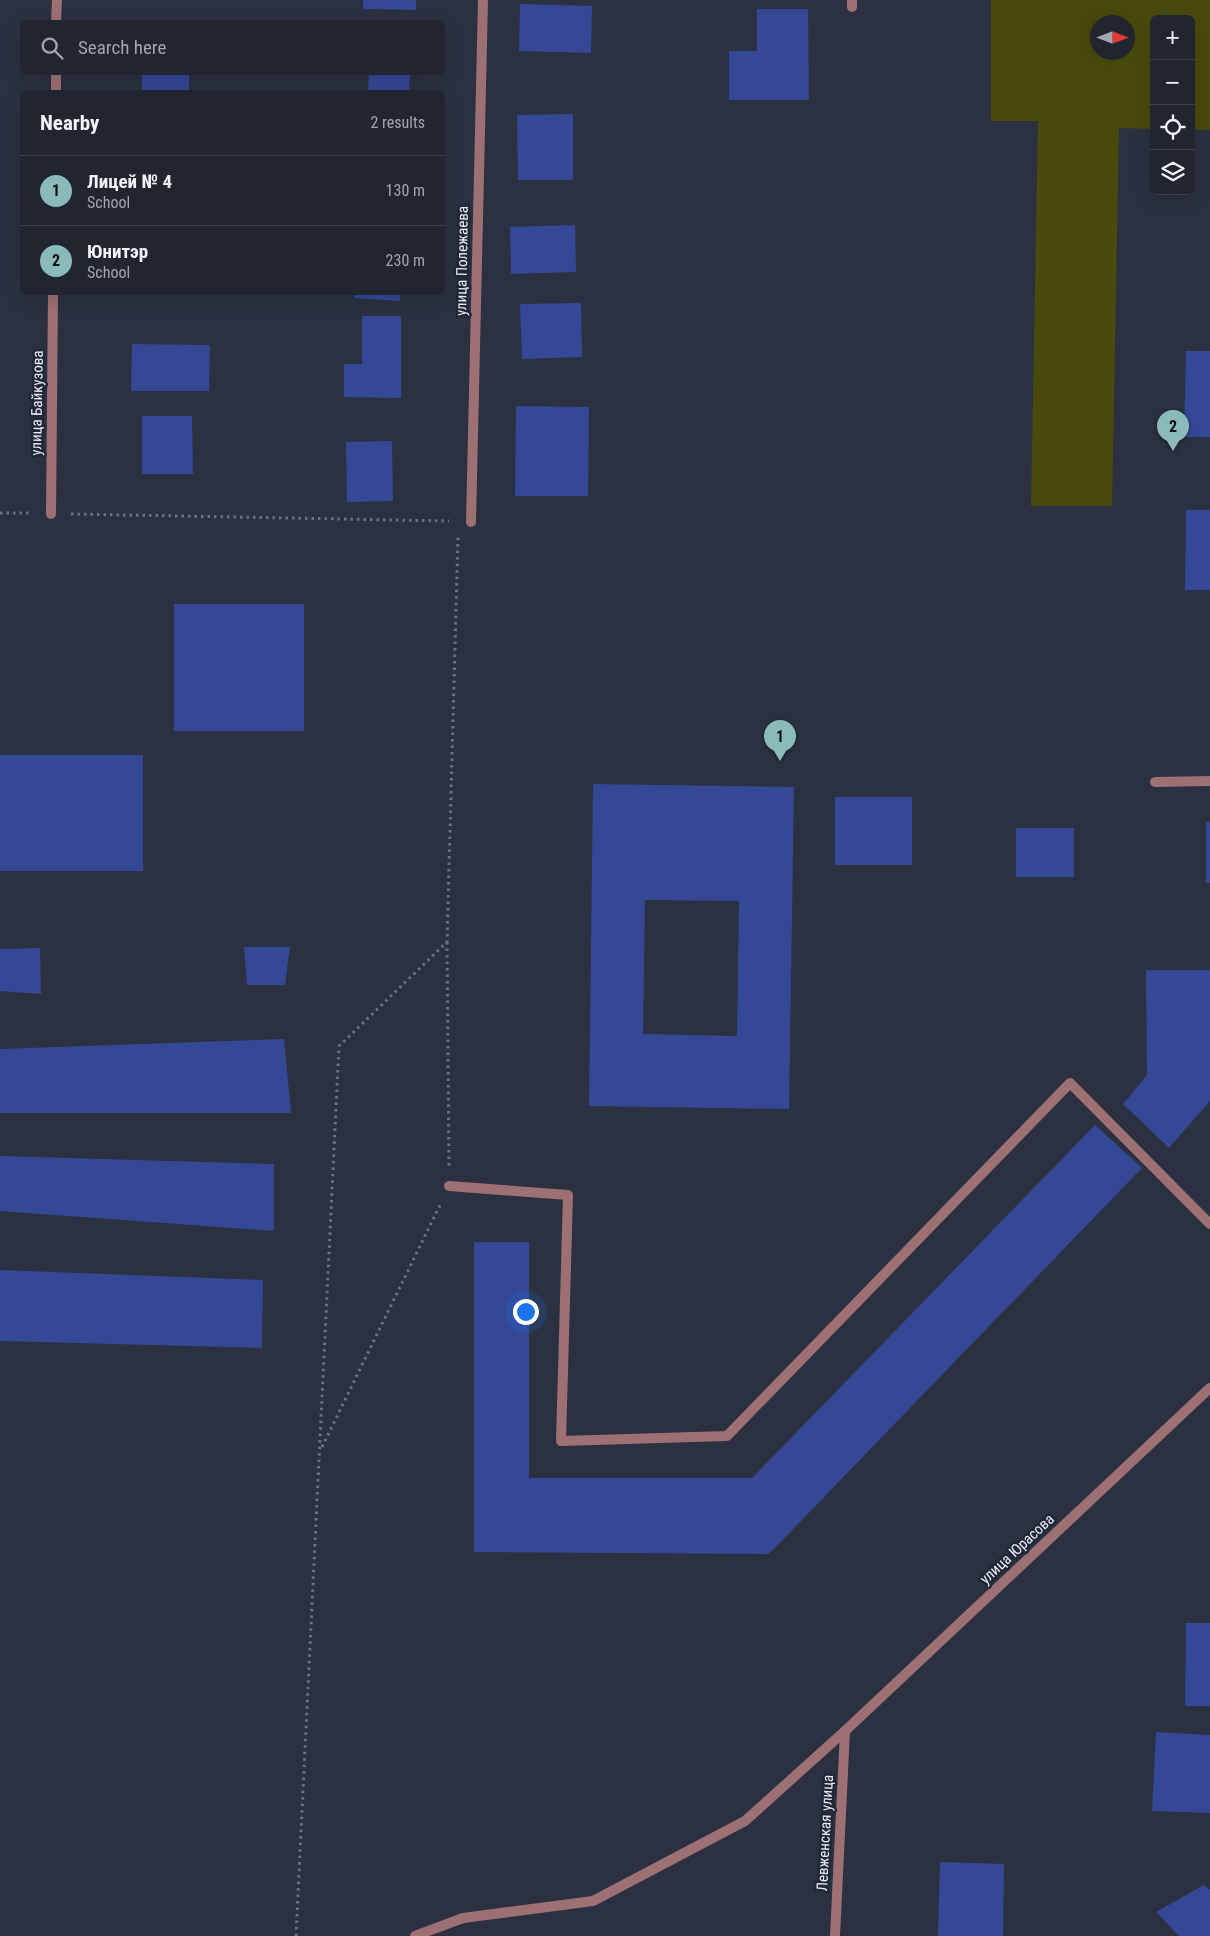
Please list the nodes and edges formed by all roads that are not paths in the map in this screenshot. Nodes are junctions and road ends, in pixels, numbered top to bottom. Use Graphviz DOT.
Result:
graph roads {
  1 [pos="56,0"];
  2 [pos="483,0"];
  3 [pos="56,20"];
  4 [pos="56,75"];
  5 [pos="56,90"];
  6 [pos="54,295"];
  7 [pos="51,514"];
  8 [pos="471,522"];
  9 [pos="1210,781"];
  10 [pos="1155,782"];
  11 [pos="449,1186"];
  12 [pos="1210,1224"];
  13 [pos="1210,1388"];
  14 [pos="845,1731"];
  15 [pos="415,1936"];
  16 [pos="835,1936"];
  1 -- 3 [label="street"];
  2 -- 8 [label="street, улица Полежаева"];
  4 -- 5 [label="street"];
  6 -- 7 [label="street, улица Байкузова"];
  9 -- 10 [label="street"];
  11 -- 12 [label="street"];
  13 -- 14 [label="street, улица Юрасова"];
  14 -- 15 [label="street, улица Юрасова"];
  14 -- 16 [label="street, Левженская улица"];
}
